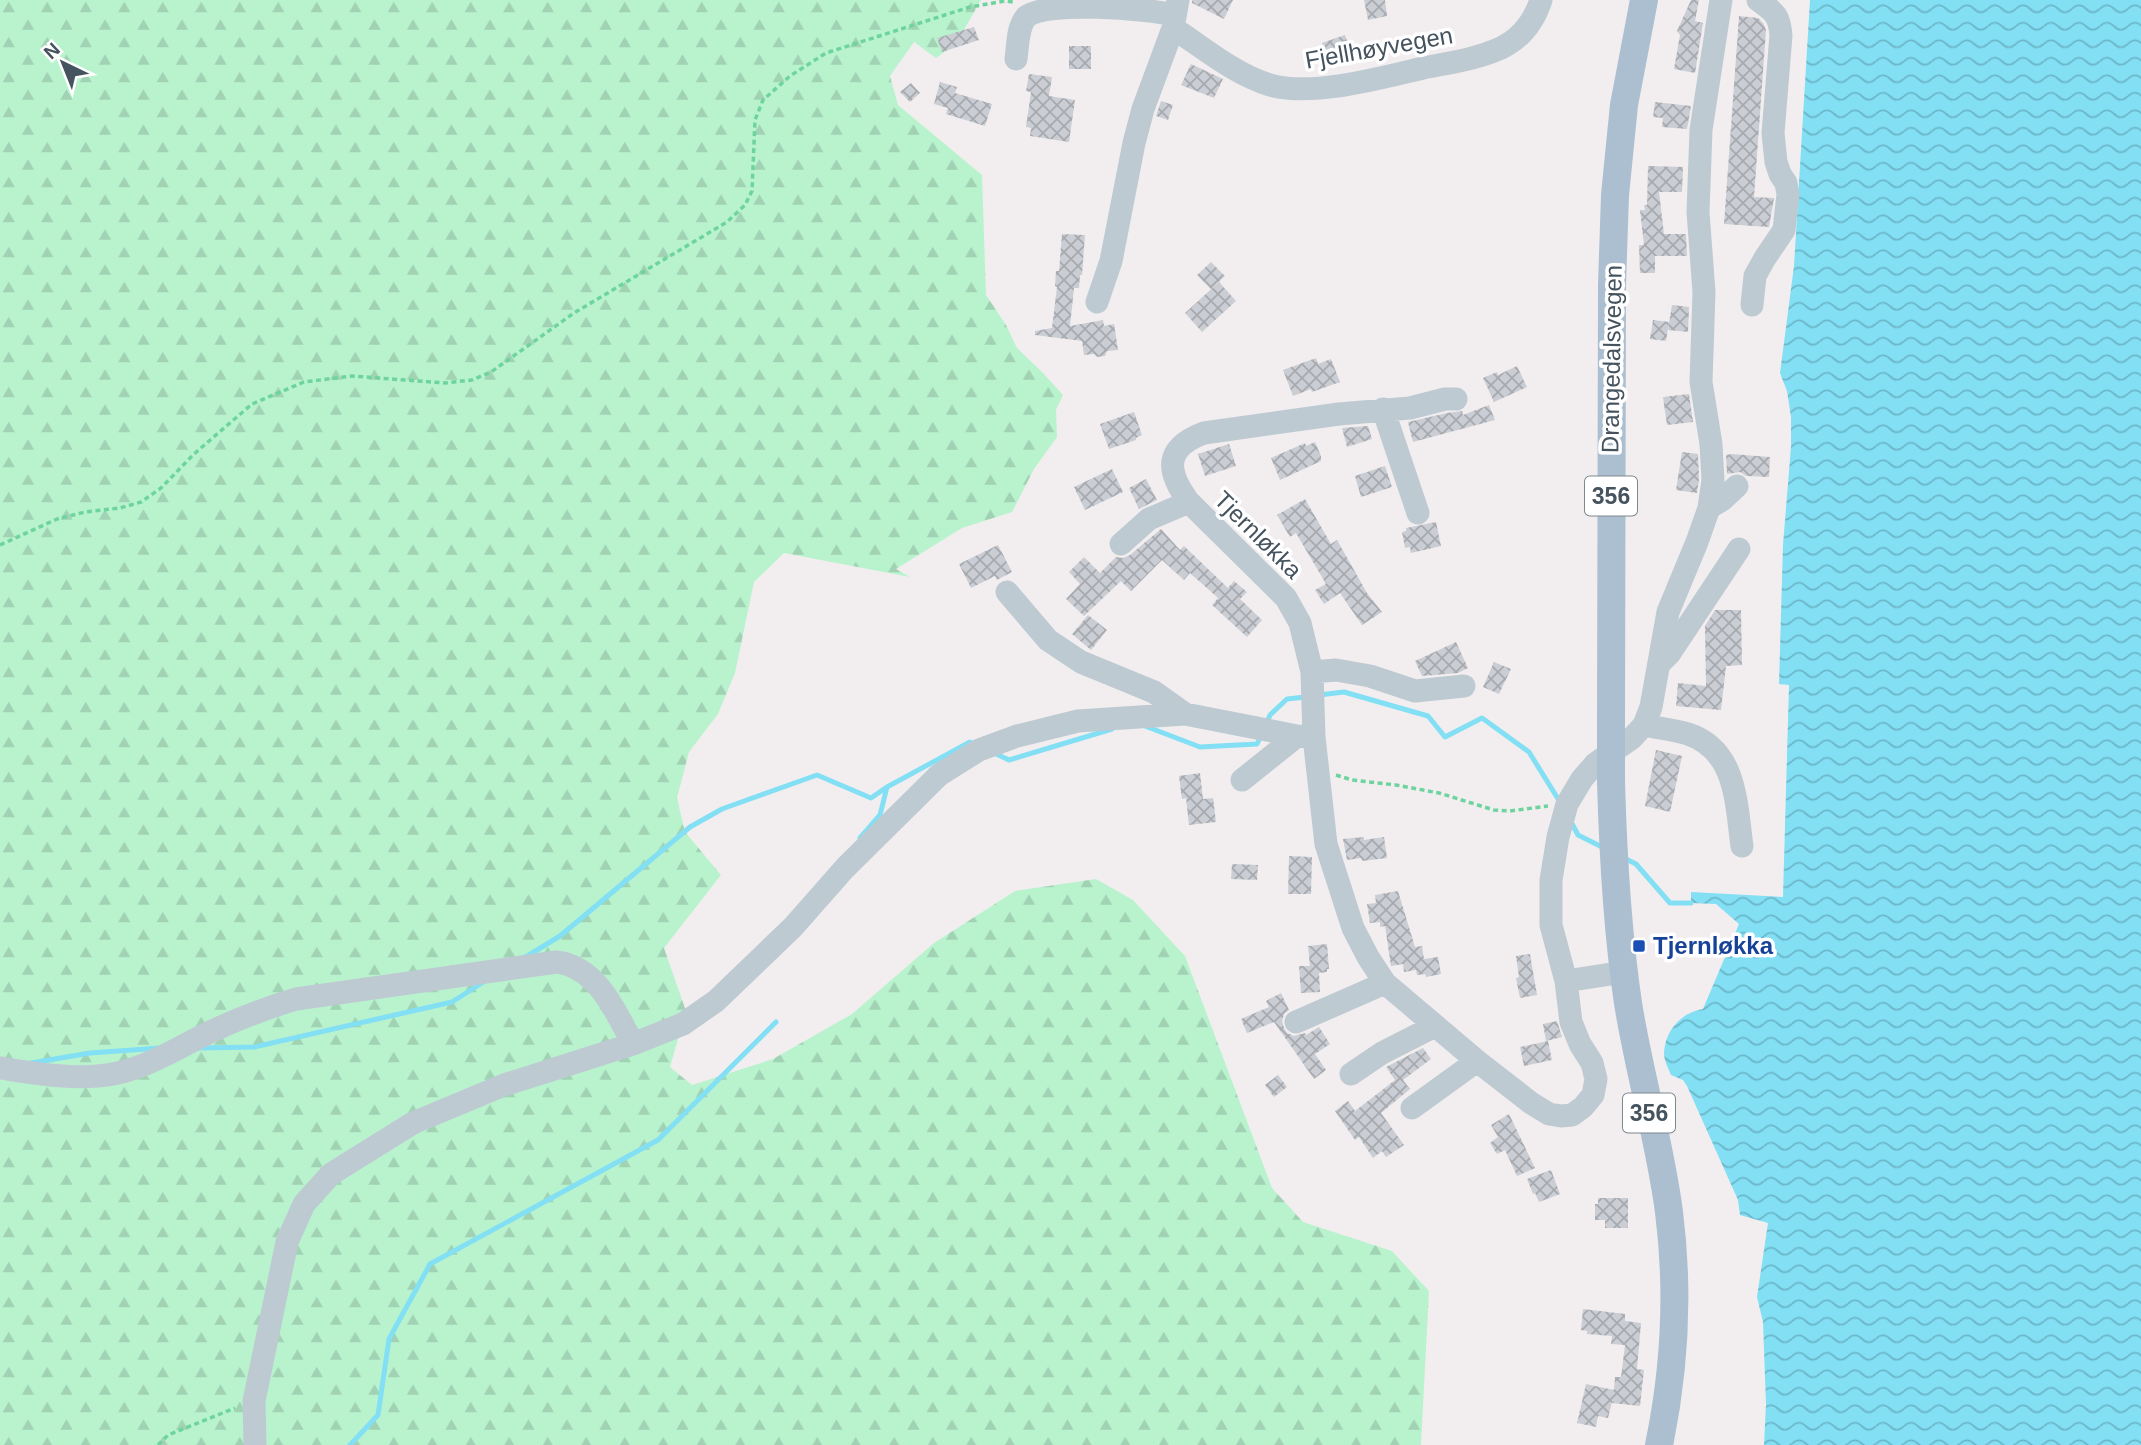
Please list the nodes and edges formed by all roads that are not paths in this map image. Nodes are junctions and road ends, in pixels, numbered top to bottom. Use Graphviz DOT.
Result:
graph roads {
  1 [pos="1541,0"];
  2 [pos="1644,0"];
  3 [pos="1721,0"];
  4 [pos="1758,0"];
  5 [pos="1784,8"];
  6 [pos="1176,14"];
  7 [pos="1016,59"];
  8 [pos="1097,302"];
  9 [pos="1752,305"];
  10 [pos="1455,399"];
  11 [pos="1383,409"];
  12 [pos="1737,486"];
  13 [pos="1189,502"];
  14 [pos="1709,508"];
  15 [pos="1418,513"];
  16 [pos="1121,544"];
  17 [pos="1739,549"];
  18 [pos="1007,592"];
  19 [pos="1658,665"];
  20 [pos="1312,672"];
  21 [pos="1464,686"];
  22 [pos="1185,714"];
  23 [pos="1644,725"];
  24 [pos="1306,736"];
  25 [pos="1242,780"];
  26 [pos="1742,846"];
  27 [pos="1624,972"];
  28 [pos="1566,981"];
  29 [pos="1385,983"];
  30 [pos="1296,1022"];
  31 [pos="1435,1026"];
  32 [pos="633,1044"];
  33 [pos="1477,1061"];
  34 [pos="0,1068"];
  35 [pos="1351,1074"];
  36 [pos="1412,1108"];
  37 [pos="256,1445"];
  38 [pos="1659,1445"];
  1 -- 6 [label="street, Fjellhøyvegen"];
  2 -- 27 [label="main road, Drangedalsvegen / 356, bridge"];
  3 -- 14 [label="street"];
  4 -- 5 [label="street"];
  5 -- 9 [label="street"];
  6 -- 7 [label="street"];
  6 -- 8 [label="street"];
  10 -- 11 [label="street"];
  11 -- 13 [label="street, Tjernløkka"];
  11 -- 15 [label="street"];
  12 -- 14 [label="street"];
  13 -- 16 [label="street"];
  13 -- 20 [label="street, Tjernløkka"];
  14 -- 19 [label="street"];
  17 -- 19 [label="street"];
  18 -- 22 [label="street"];
  19 -- 23 [label="street"];
  20 -- 21 [label="street"];
  20 -- 24 [label="street, Tjernløkka"];
  22 -- 24 [label="street"];
  22 -- 32 [label="street"];
  23 -- 26 [label="street"];
  23 -- 28 [label="street, Tjernløkka"];
  24 -- 25 [label="street"];
  24 -- 29 [label="street, Tjernløkka"];
  27 -- 28 [label="street"];
  27 -- 38 [label="main road, 356"];
  28 -- 33 [label="street, Tjernløkka"];
  29 -- 30 [label="street"];
  29 -- 31 [label="street, Tjernløkka"];
  31 -- 33 [label="street, Tjernløkka"];
  31 -- 35 [label="street"];
  32 -- 34 [label="street"];
  32 -- 37 [label="street"];
  33 -- 36 [label="street"];
}
